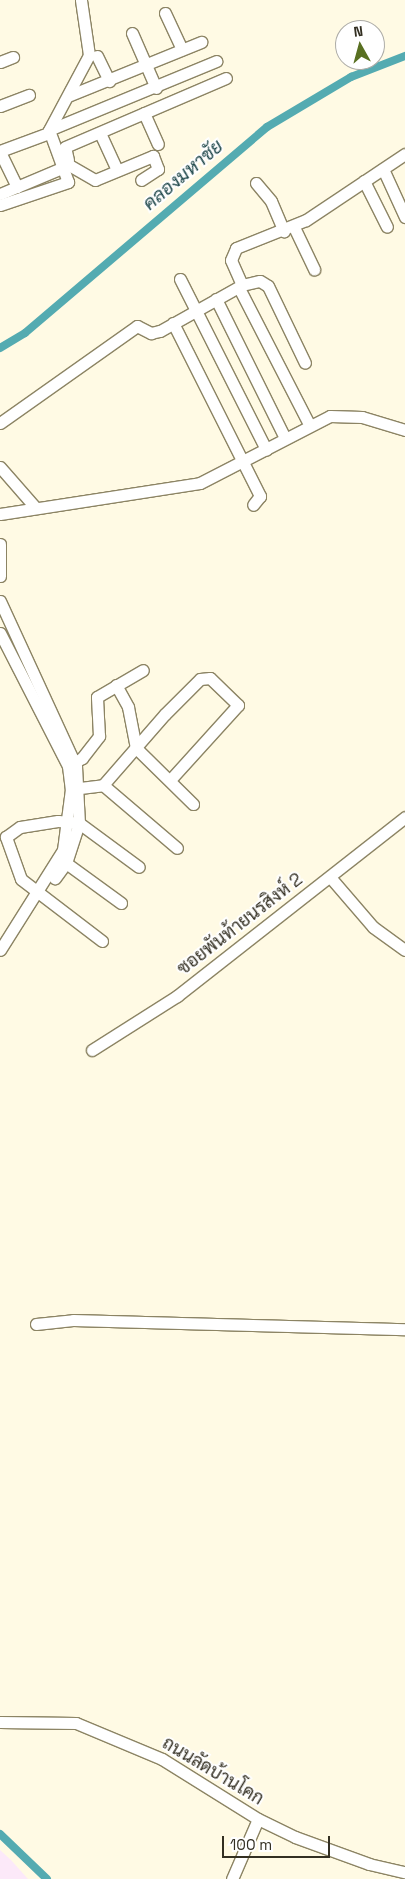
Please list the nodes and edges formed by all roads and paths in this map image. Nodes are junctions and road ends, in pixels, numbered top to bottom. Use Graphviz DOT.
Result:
graph roads {
  1 [pos="81,0"];
  2 [pos="165,13"];
  3 [pos="132,34"];
  4 [pos="201,42"];
  5 [pos="182,49"];
  6 [pos="97,56"];
  7 [pos="13,58"];
  8 [pos="216,61"];
  9 [pos="0,62"];
  10 [pos="145,66"];
  11 [pos="226,78"];
  12 [pos="109,82"];
  13 [pos="156,88"];
  14 [pos="29,94"];
  15 [pos="68,96"];
  16 [pos="0,106"];
  17 [pos="144,113"];
  18 [pos="94,114"];
  19 [pos="48,132"];
  20 [pos="101,132"];
  21 [pos="158,144"];
  22 [pos="0,152"];
  23 [pos="405,154"];
  24 [pos="67,166"];
  25 [pos="116,170"];
  26 [pos="383,170"];
  27 [pos="141,180"];
  28 [pos="364,181"];
  29 [pos="256,183"];
  30 [pos="17,187"];
  31 [pos="0,194"];
  32 [pos="0,205"];
  33 [pos="405,218"];
  34 [pos="387,227"];
  35 [pos="289,229"];
  36 [pos="314,269"];
  37 [pos="180,279"];
  38 [pos="241,287"];
  39 [pos="216,299"];
  40 [pos="197,309"];
  41 [pos="173,323"];
  42 [pos="304,363"];
  43 [pos="0,423"];
  44 [pos="309,424"];
  45 [pos="405,430"];
  46 [pos="285,438"];
  47 [pos="266,449"];
  48 [pos="241,463"];
  49 [pos="0,467"];
  50 [pos="253,505"];
  51 [pos="34,506"];
  52 [pos="0,514"];
  53 [pos="0,544"];
  54 [pos="0,576"];
  55 [pos="0,601"];
  56 [pos="0,633"];
  57 [pos="143,670"];
  58 [pos="116,685"];
  59 [pos="136,748"];
  60 [pos="72,765"];
  61 [pos="170,780"];
  62 [pos="103,784"];
  63 [pos="80,788"];
  64 [pos="193,804"];
  65 [pos="405,817"];
  66 [pos="74,823"];
  67 [pos="177,848"];
  68 [pos="66,863"];
  69 [pos="139,868"];
  70 [pos="330,877"];
  71 [pos="37,896"];
  72 [pos="121,903"];
  73 [pos="102,941"];
  74 [pos="0,950"];
  75 [pos="405,950"];
  76 [pos="92,1050"];
  77 [pos="36,1324"];
  78 [pos="405,1329"];
  79 [pos="0,1722"];
  80 [pos="258,1819"];
  81 [pos="405,1872"];
  82 [pos="232,1879"];
  1 -- 15 [label="street"];
  2 -- 5 [label="street"];
  3 -- 10 [label="street"];
  4 -- 5 [label="street"];
  5 -- 10 [label="street"];
  6 -- 12 [label="street"];
  7 -- 9 [label="street"];
  8 -- 13 [label="street"];
  10 -- 12 [label="street"];
  10 -- 13 [label="street"];
  11 -- 17 [label="street"];
  12 -- 15 [label="street"];
  13 -- 18 [label="street"];
  14 -- 16 [label="street"];
  15 -- 19 [label="street"];
  17 -- 20 [label="street"];
  17 -- 21 [label="street"];
  18 -- 19 [label="street"];
  18 -- 20 [label="street"];
  19 -- 22 [label="street"];
  19 -- 24 [label="street"];
  20 -- 24 [label="street"];
  20 -- 25 [label="street"];
  22 -- 30 [label="street"];
  23 -- 26 [label="street"];
  24 -- 25 [label="street"];
  24 -- 30 [label="street"];
  24 -- 32 [label="street"];
  25 -- 27 [label="street"];
  26 -- 28 [label="street"];
  26 -- 33 [label="street"];
  28 -- 34 [label="street"];
  28 -- 35 [label="street"];
  29 -- 35 [label="street"];
  30 -- 31 [label="street"];
  35 -- 36 [label="street"];
  35 -- 38 [label="street"];
  37 -- 40 [label="street"];
  38 -- 39 [label="street"];
  38 -- 42 [label="street"];
  38 -- 44 [label="street"];
  39 -- 40 [label="street"];
  39 -- 46 [label="street"];
  40 -- 41 [label="street"];
  40 -- 47 [label="street"];
  41 -- 43 [label="street"];
  41 -- 48 [label="street"];
  44 -- 45 [label="street"];
  44 -- 46 [label="street"];
  46 -- 47 [label="street"];
  47 -- 48 [label="street"];
  48 -- 50 [label="street"];
  48 -- 51 [label="street"];
  49 -- 51 [label="street"];
  51 -- 52 [label="street"];
  53 -- 54 [label="street"];
  55 -- 60 [label="street"];
  56 -- 60 [label="street"];
  57 -- 58 [label="street"];
  58 -- 59 [label="street"];
  58 -- 60 [label="street"];
  59 -- 61 [label="street"];
  59 -- 61 [label="street"];
  59 -- 62 [label="street"];
  60 -- 63 [label="street"];
  60 -- 66 [label="street"];
  61 -- 64 [label="street"];
  62 -- 63 [label="street"];
  62 -- 67 [label="street"];
  63 -- 66 [label="street"];
  65 -- 70 [label="street, ซอยพันท้ายนรสิงห์ 2"];
  66 -- 68 [label="street"];
  66 -- 69 [label="street"];
  66 -- 71 [label="street"];
  66 -- 71 [label="street"];
  68 -- 71 [label="street"];
  68 -- 72 [label="street"];
  70 -- 75 [label="street"];
  70 -- 76 [label="street, ซอยพันท้ายนรสิงห์ 2"];
  71 -- 73 [label="street"];
  71 -- 74 [label="street"];
  77 -- 78 [label="street"];
  79 -- 80 [label="street, ถนนลัดบ้านโคก"];
  80 -- 81 [label="street, ถนนลัดบ้านโคก"];
  80 -- 82 [label="street"];
}
